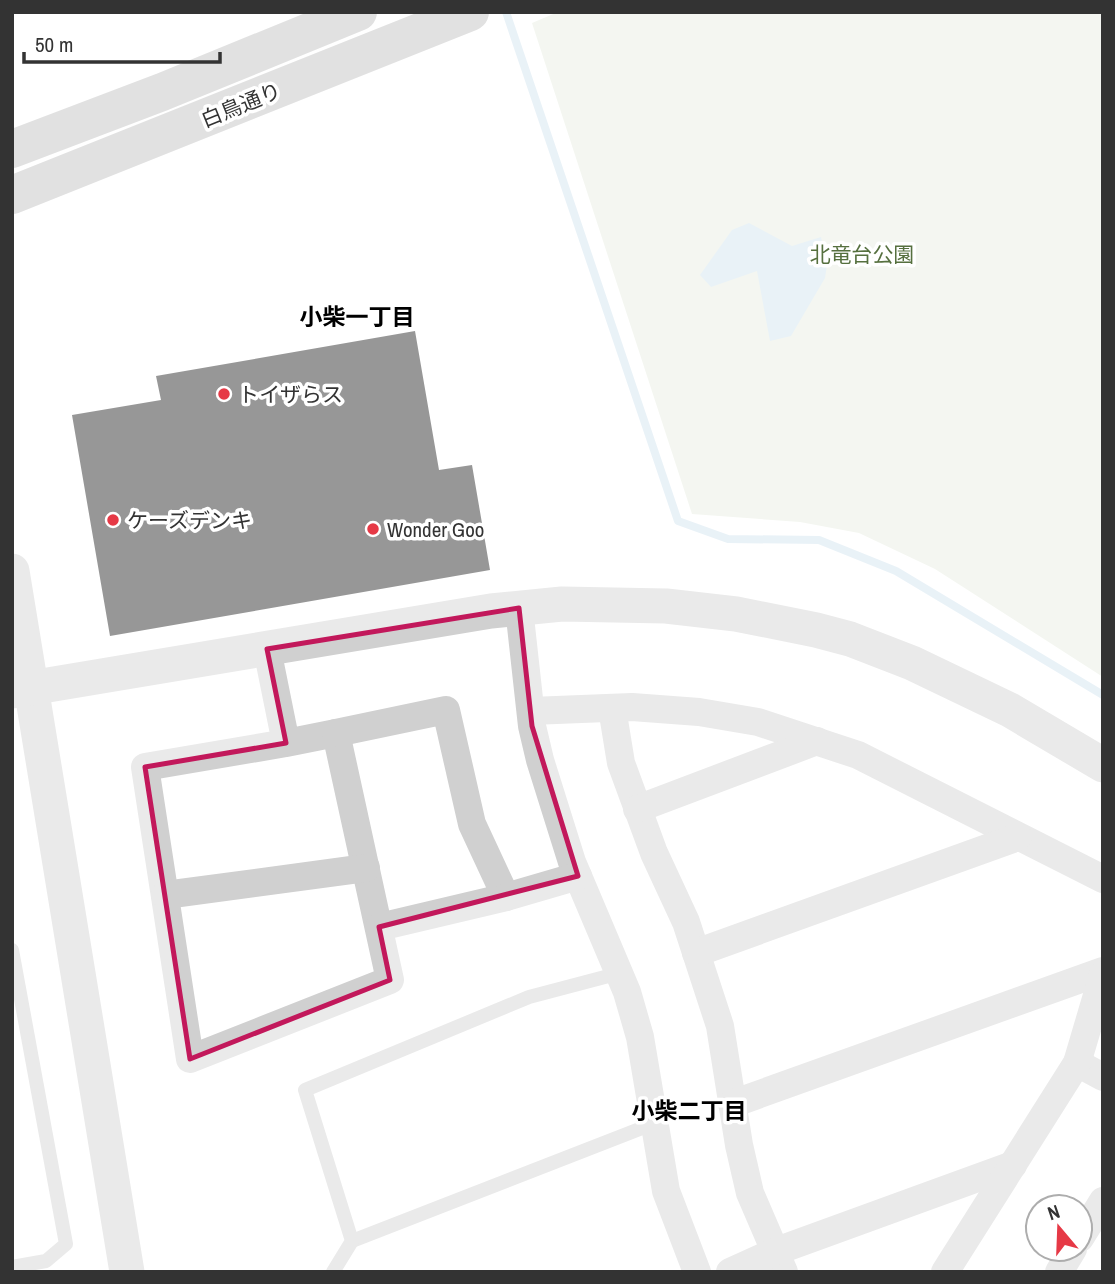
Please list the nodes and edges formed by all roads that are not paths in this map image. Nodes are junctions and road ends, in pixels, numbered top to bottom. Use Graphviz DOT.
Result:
graph roads {
  1 [pos="358,12"];
  2 [pos="470,12"];
  3 [pos="12,149"];
  4 [pos="12,195"];
  5 [pos="12,570"];
  6 [pos="519,608"];
  7 [pos="267,649"];
  8 [pos="22,690"];
  9 [pos="612,708"];
  10 [pos="531,711"];
  11 [pos="336,733"];
  12 [pos="817,741"];
  13 [pos="286,743"];
  14 [pos="1103,765"];
  15 [pos="637,809"];
  16 [pos="1018,837"];
  17 [pos="366,868"];
  18 [pos="578,876"];
  19 [pos="1103,879"];
  20 [pos="165,895"];
  21 [pos="506,897"];
  22 [pos="379,927"];
  23 [pos="12,950"];
  24 [pos="696,953"];
  25 [pos="620,972"];
  26 [pos="1103,973"];
  27 [pos="1077,1063"];
  28 [pos="1103,1077"];
  29 [pos="732,1104"];
  30 [pos="655,1123"];
  31 [pos="1013,1165"];
  32 [pos="1103,1201"];
  33 [pos="1094,1220"];
  34 [pos="352,1241"];
  35 [pos="779,1262"];
  36 [pos="12,1267"];
  37 [pos="127,1272"];
  38 [pos="333,1272"];
  39 [pos="697,1272"];
  40 [pos="730,1272"];
  41 [pos="945,1272"];
  1 -- 3 [label="main road, 白鳥通り"];
  2 -- 4 [label="main road, 白鳥通り"];
  5 -- 8 [label="street"];
  6 -- 7 [label="street"];
  6 -- 10 [label="street"];
  6 -- 14 [label="street"];
  7 -- 8 [label="street"];
  7 -- 13 [label="street"];
  8 -- 37 [label="street"];
  9 -- 10 [label="street"];
  9 -- 12 [label="street"];
  9 -- 15 [label="street"];
  10 -- 18 [label="street"];
  11 -- 13 [label="street"];
  11 -- 17 [label="street"];
  11 -- 21 [label="street"];
  12 -- 15 [label="street"];
  12 -- 16 [label="street"];
  13 -- 20 [label="street"];
  15 -- 24 [label="street"];
  16 -- 19 [label="street"];
  16 -- 24 [label="street"];
  17 -- 20 [label="street"];
  17 -- 22 [label="street"];
  18 -- 21 [label="street"];
  18 -- 25 [label="street"];
  20 -- 22 [label="street"];
  21 -- 22 [label="street"];
  23 -- 36 [label="lane"];
  24 -- 29 [label="street"];
  25 -- 30 [label="street"];
  25 -- 34 [label="lane"];
  26 -- 27 [label="street"];
  26 -- 29 [label="street"];
  27 -- 28 [label="street"];
  27 -- 31 [label="street"];
  29 -- 35 [label="street"];
  30 -- 34 [label="lane"];
  30 -- 39 [label="street"];
  31 -- 35 [label="street"];
  31 -- 41 [label="street"];
  32 -- 33 [label="street"];
  34 -- 38 [label="lane"];
  35 -- 40 [label="street"];
}
